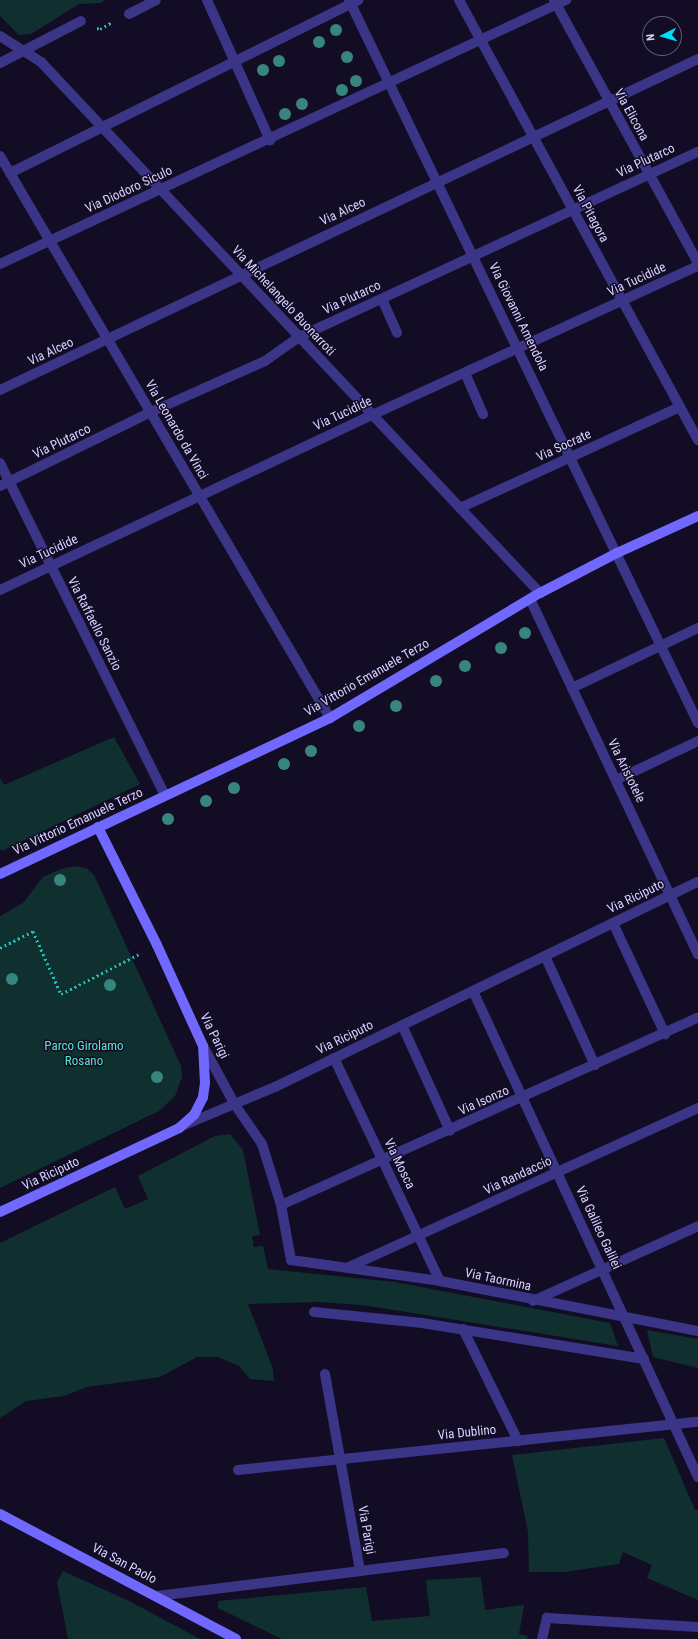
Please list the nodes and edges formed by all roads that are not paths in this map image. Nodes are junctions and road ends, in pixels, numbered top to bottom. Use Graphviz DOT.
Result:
graph roads {
  1 [pos="156,0"];
  2 [pos="207,0"];
  3 [pos="459,0"];
  4 [pos="566,0"];
  5 [pos="352,1"];
  6 [pos="555,2"];
  7 [pos="129,14"];
  8 [pos="81,21"];
  9 [pos="0,36"];
  10 [pos="481,40"];
  11 [pos="22,51"];
  12 [pos="233,57"];
  13 [pos="698,58"];
  14 [pos="0,63"];
  15 [pos="389,83"];
  16 [pos="608,101"];
  17 [pos="102,127"];
  18 [pos="533,137"];
  19 [pos="270,140"];
  20 [pos="698,152"];
  21 [pos="0,156"];
  22 [pos="10,173"];
  23 [pos="648,175"];
  24 [pos="438,182"];
  25 [pos="160,190"];
  26 [pos="574,210"];
  27 [pos="50,241"];
  28 [pos="474,256"];
  29 [pos="0,264"];
  30 [pos="698,265"];
  31 [pos="241,275"];
  32 [pos="382,299"];
  33 [pos="622,301"];
  34 [pos="397,333"];
  35 [pos="299,337"];
  36 [pos="108,339"];
  37 [pos="518,349"];
  38 [pos="465,373"];
  39 [pos="0,390"];
  40 [pos="680,407"];
  41 [pos="151,412"];
  42 [pos="483,414"];
  43 [pos="372,415"];
  44 [pos="698,440"];
  45 [pos="571,457"];
  46 [pos="0,464"];
  47 [pos="5,484"];
  48 [pos="199,496"];
  49 [pos="460,508"];
  50 [pos="698,516"];
  51 [pos="618,553"];
  52 [pos="51,566"];
  53 [pos="0,590"];
  54 [pos="540,593"];
  55 [pos="530,599"];
  56 [pos="698,628"];
  57 [pos="661,645"];
  58 [pos="572,688"];
  59 [pos="330,718"];
  60 [pos="698,723"];
  61 [pos="698,741"];
  62 [pos="616,780"];
  63 [pos="165,795"];
  64 [pos="98,827"];
  65 [pos="0,874"];
  66 [pos="698,882"];
  67 [pos="670,895"];
  68 [pos="613,923"];
  69 [pos="698,954"];
  70 [pos="545,956"];
  71 [pos="473,991"];
  72 [pos="698,1018"];
  73 [pos="402,1025"];
  74 [pos="665,1034"];
  75 [pos="203,1046"];
  76 [pos="334,1058"];
  77 [pos="596,1065"];
  78 [pos="523,1098"];
  79 [pos="235,1105"];
  80 [pos="698,1108"];
  81 [pos="179,1128"];
  82 [pos="450,1130"];
  83 [pos="383,1161"];
  84 [pos="557,1172"];
  85 [pos="281,1205"];
  86 [pos="0,1212"];
  87 [pos="698,1226"];
  88 [pos="418,1236"];
  89 [pos="291,1260"];
  90 [pos="349,1267"];
  91 [pos="602,1270"];
  92 [pos="440,1281"];
  93 [pos="533,1300"];
  94 [pos="314,1312"];
  95 [pos="626,1318"];
  96 [pos="463,1328"];
  97 [pos="698,1331"];
  98 [pos="644,1359"];
  99 [pos="325,1374"];
  100 [pos="698,1422"];
  101 [pos="674,1424"];
  102 [pos="518,1441"];
  103 [pos="340,1460"];
  104 [pos="238,1470"];
  105 [pos="698,1477"];
  106 [pos="0,1514"];
  107 [pos="504,1553"];
  108 [pos="360,1571"];
  109 [pos="157,1596"];
  110 [pos="698,1627"];
  111 [pos="236,1639"];
  112 [pos="542,1639"];
  1 -- 7 [label="street"];
  2 -- 12 [label="street"];
  3 -- 10 [label="street, Via Pitagora"];
  4 -- 6 [label="street"];
  5 -- 12 [label="street"];
  5 -- 15 [label="street, Via Giovanni Amendola"];
  6 -- 10 [label="street"];
  6 -- 16 [label="street, Via Elicona"];
  8 -- 11 [label="street"];
  9 -- 11 [label="street, Via Michelangelo Buonarroti"];
  10 -- 15 [label="street, Via Diodoro Siculo"];
  10 -- 18 [label="street, Via Pitagora"];
  11 -- 14 [label="street"];
  11 -- 17 [label="street, Via Michelangelo Buonarroti"];
  12 -- 17 [label="street"];
  12 -- 19 [label="street"];
  13 -- 16 [label="street, Via Alceo"];
  15 -- 19 [label="street, Via Diodoro Siculo"];
  15 -- 24 [label="street, Via Giovanni Amendola"];
  16 -- 18 [label="street, Via Alceo"];
  16 -- 23 [label="street, Via Elicona"];
  17 -- 22 [label="street"];
  17 -- 25 [label="street, Via Michelangelo Buonarroti"];
  18 -- 24 [label="street, Via Alceo"];
  18 -- 26 [label="street, Via Pitagora"];
  19 -- 25 [label="street, Via Diodoro Siculo"];
  20 -- 23 [label="street, Via Plutarco"];
  21 -- 22 [label="street, Via Leonardo da Vinci"];
  22 -- 27 [label="street, Via Leonardo da Vinci"];
  23 -- 26 [label="street, Via Plutarco"];
  23 -- 30 [label="street, Via Elicona"];
  24 -- 28 [label="street, Via Giovanni Amendola"];
  24 -- 31 [label="street, Via Alceo"];
  25 -- 27 [label="street, Via Diodoro Siculo"];
  25 -- 31 [label="street, Via Michelangelo Buonarroti"];
  26 -- 28 [label="street, Via Plutarco"];
  26 -- 33 [label="street, Via Pitagora"];
  27 -- 29 [label="street, Via Diodoro Siculo"];
  27 -- 36 [label="street, Via Leonardo da Vinci"];
  28 -- 32 [label="street, Via Plutarco"];
  28 -- 37 [label="street, Via Giovanni Amendola"];
  30 -- 33 [label="street, Via Tucidide"];
  31 -- 35 [label="street, Via Michelangelo Buonarroti"];
  31 -- 36 [label="street, Via Alceo"];
  32 -- 34 [label="street"];
  32 -- 35 [label="street, Via Plutarco"];
  33 -- 37 [label="street, Via Tucidide"];
  33 -- 40 [label="street, Via Pitagora"];
  35 -- 41 [label="street, Via Plutarco"];
  35 -- 43 [label="street, Via Michelangelo Buonarroti"];
  36 -- 39 [label="street, Via Alceo"];
  36 -- 41 [label="street, Via Leonardo da Vinci"];
  37 -- 38 [label="street, Via Tucidide"];
  37 -- 45 [label="street, Via Giovanni Amendola"];
  38 -- 42 [label="street"];
  38 -- 43 [label="street, Via Tucidide"];
  40 -- 44 [label="street, Via Pitagora"];
  40 -- 45 [label="street, Via Socrate"];
  41 -- 47 [label="street, Via Plutarco"];
  41 -- 48 [label="street, Via Leonardo da Vinci"];
  43 -- 48 [label="street, Via Tucidide"];
  43 -- 49 [label="street, Via Michelangelo Buonarroti"];
  45 -- 49 [label="street, Via Socrate"];
  45 -- 51 [label="street, Via Giovanni Amendola"];
  46 -- 47 [label="street, Via Raffaello Sanzio"];
  47 -- 52 [label="street, Via Raffaello Sanzio"];
  48 -- 52 [label="street, Via Tucidide"];
  48 -- 59 [label="street, Via Leonardo da Vinci"];
  49 -- 54 [label="street, Via Michelangelo Buonarroti"];
  50 -- 51 [label="street, Via Vittorio Emanuele Terzo"];
  51 -- 54 [label="street, Via Vittorio Emanuele Terzo"];
  51 -- 57 [label="street, Via Giovanni Amendola"];
  52 -- 53 [label="street, Via Tucidide"];
  52 -- 63 [label="street, Via Raffaello Sanzio"];
  54 -- 55 [label="street, Via Vittorio Emanuele Terzo"];
  55 -- 58 [label="street, Via Aristotele"];
  55 -- 59 [label="street, Via Vittorio Emanuele Terzo"];
  56 -- 57 [label="street"];
  57 -- 58 [label="street"];
  57 -- 60 [label="street, Via Giovanni Amendola"];
  58 -- 62 [label="street, Via Aristotele"];
  59 -- 63 [label="street, Via Vittorio Emanuele Terzo"];
  61 -- 62 [label="street"];
  62 -- 67 [label="street, Via Aristotele"];
  63 -- 64 [label="street, Via Vittorio Emanuele Terzo"];
  64 -- 65 [label="street, Via Vittorio Emanuele Terzo"];
  64 -- 75 [label="street, Via Parigi"];
  66 -- 67 [label="street, Via Riciputo"];
  67 -- 68 [label="street, Via Riciputo"];
  67 -- 69 [label="street, Via Aristotele"];
  68 -- 70 [label="street, Via Riciputo"];
  68 -- 74 [label="street"];
  70 -- 71 [label="street, Via Riciputo"];
  70 -- 77 [label="street"];
  71 -- 73 [label="street, Via Riciputo"];
  71 -- 78 [label="street, Via Galileo Galilei"];
  72 -- 74 [label="street, Via Isonzo"];
  73 -- 76 [label="street, Via Riciputo"];
  73 -- 82 [label="street"];
  74 -- 77 [label="street, Via Isonzo"];
  75 -- 79 [label="street, Via Parigi"];
  75 -- 81 [label="street"];
  76 -- 79 [label="street, Via Riciputo"];
  76 -- 83 [label="street, Via Mosca"];
  77 -- 78 [label="street, Via Isonzo"];
  78 -- 82 [label="street, Via Isonzo"];
  78 -- 84 [label="street, Via Galileo Galilei"];
  79 -- 81 [label="street, Via Riciputo"];
  79 -- 85 [label="street, Via Parigi"];
  80 -- 84 [label="street, Via Randaccio"];
  81 -- 86 [label="street, Via Riciputo"];
  82 -- 83 [label="street, Via Isonzo"];
  83 -- 85 [label="street, Via Isonzo"];
  83 -- 88 [label="street, Via Mosca"];
  84 -- 88 [label="street, Via Randaccio"];
  84 -- 91 [label="street, Via Galileo Galilei"];
  85 -- 89 [label="street, Via Parigi"];
  87 -- 91 [label="street"];
  88 -- 90 [label="street, Via Randaccio"];
  88 -- 92 [label="street, Via Mosca"];
  89 -- 90 [label="street, Via Taormina"];
  90 -- 92 [label="street, Via Taormina"];
  91 -- 93 [label="street"];
  91 -- 95 [label="street, Via Galileo Galilei"];
  92 -- 93 [label="street, Via Taormina"];
  93 -- 95 [label="street, Via Taormina"];
  94 -- 96 [label="street"];
  95 -- 97 [label="street, Via Taormina"];
  95 -- 98 [label="street, Via Galileo Galilei"];
  96 -- 98 [label="street"];
  96 -- 102 [label="street"];
  98 -- 101 [label="street, Via Galileo Galilei"];
  99 -- 103 [label="street, Via Parigi"];
  100 -- 101 [label="street, Via Dublino"];
  101 -- 102 [label="street, Via Dublino"];
  101 -- 105 [label="street, Via Galileo Galilei"];
  102 -- 103 [label="street, Via Dublino"];
  103 -- 104 [label="street, Via Dublino"];
  103 -- 108 [label="street, Via Parigi"];
  106 -- 109 [label="street, Via San Paolo"];
  107 -- 108 [label="street, Via Parigi"];
  108 -- 109 [label="street"];
  109 -- 111 [label="street, Via San Paolo"];
  110 -- 112 [label="street"];
}
